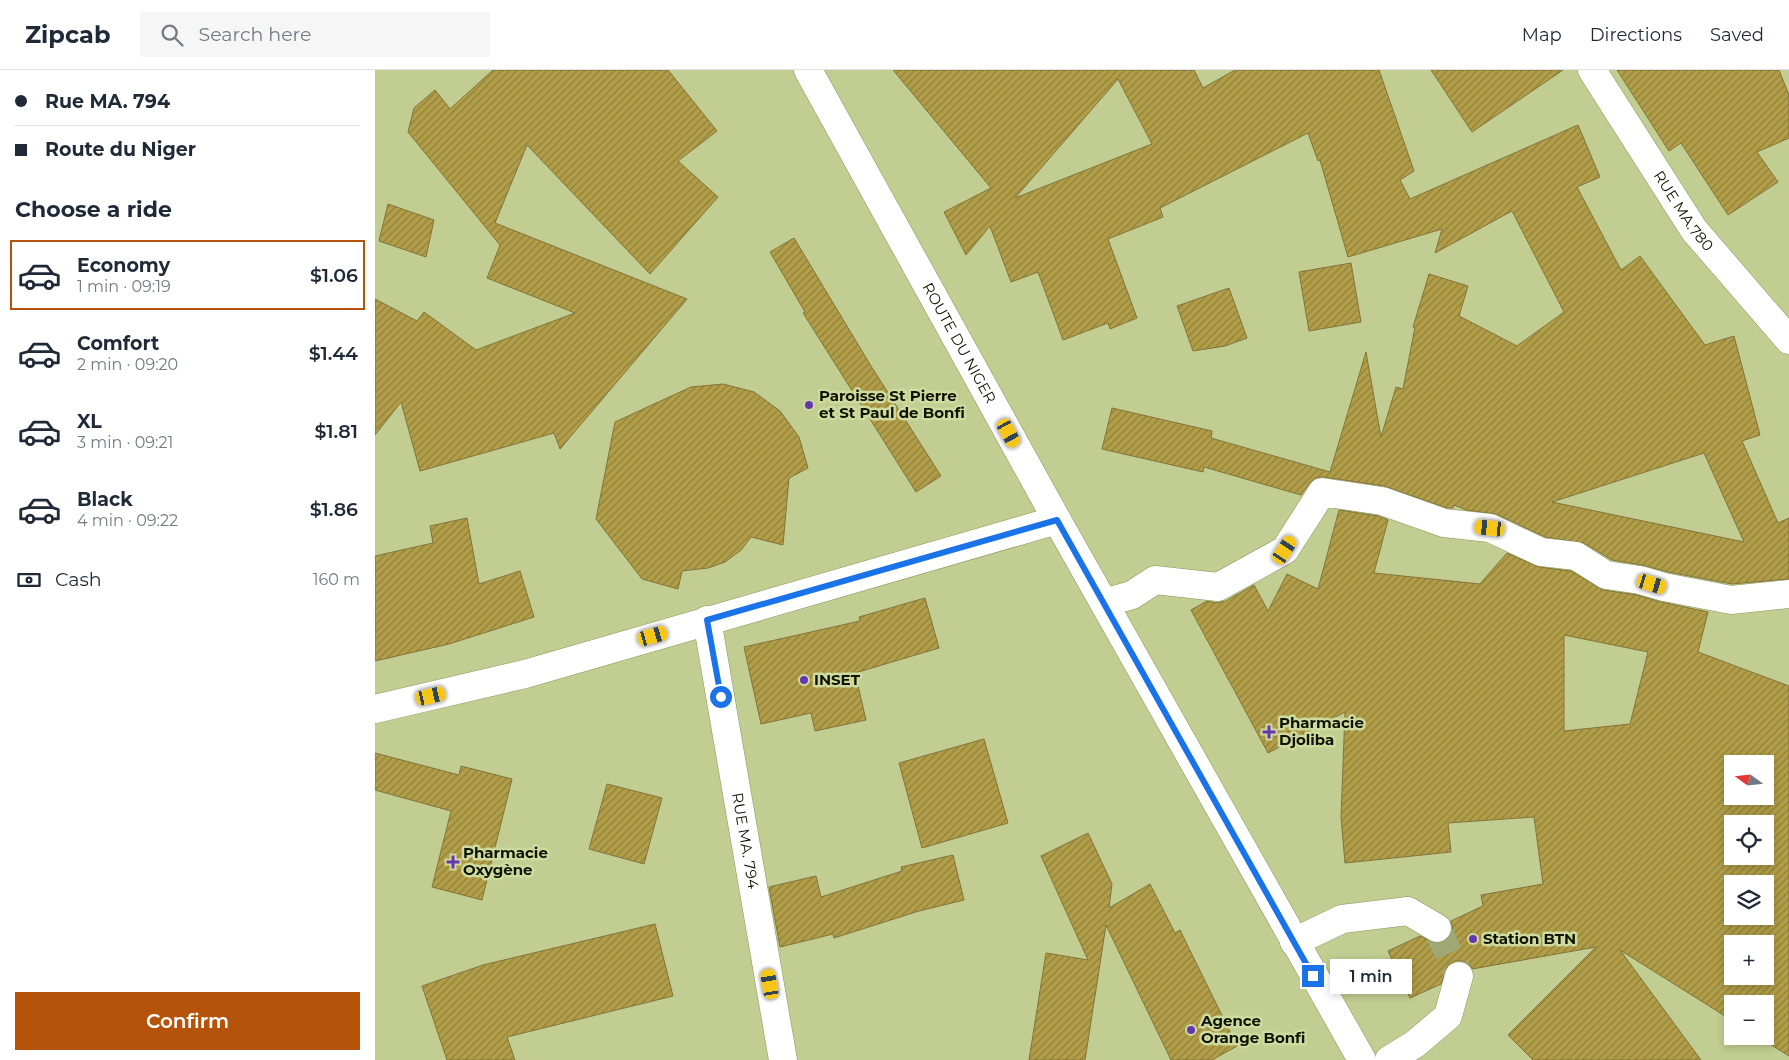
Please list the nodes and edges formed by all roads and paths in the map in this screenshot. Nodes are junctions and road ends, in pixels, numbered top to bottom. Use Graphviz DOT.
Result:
graph roads {
  1 [pos="808,70"];
  2 [pos="1592,70"];
  3 [pos="1789,340"];
  4 [pos="1057,520"];
  5 [pos="1789,594"];
  6 [pos="1104,603"];
  7 [pos="707,620"];
  8 [pos="375,709"];
  9 [pos="1437,928"];
  10 [pos="1294,942"];
  11 [pos="1459,976"];
  12 [pos="783,1060"];
  13 [pos="1362,1060"];
  14 [pos="1389,1060"];
  1 -- 4 [label="street, ROUTE DU NIGER"];
  2 -- 3 [label="street, RUE MA.780"];
  4 -- 6 [label="street, ROUTE DU NIGER"];
  4 -- 7 [label="street"];
  5 -- 6 [label="street"];
  6 -- 10 [label="street, ROUTE DU NIGER"];
  7 -- 8 [label="street"];
  7 -- 12 [label="street, RUE MA. 794"];
  9 -- 10 [label="street"];
  10 -- 13 [label="street, ROUTE DU NIGER"];
  11 -- 14 [label="street"];
}
